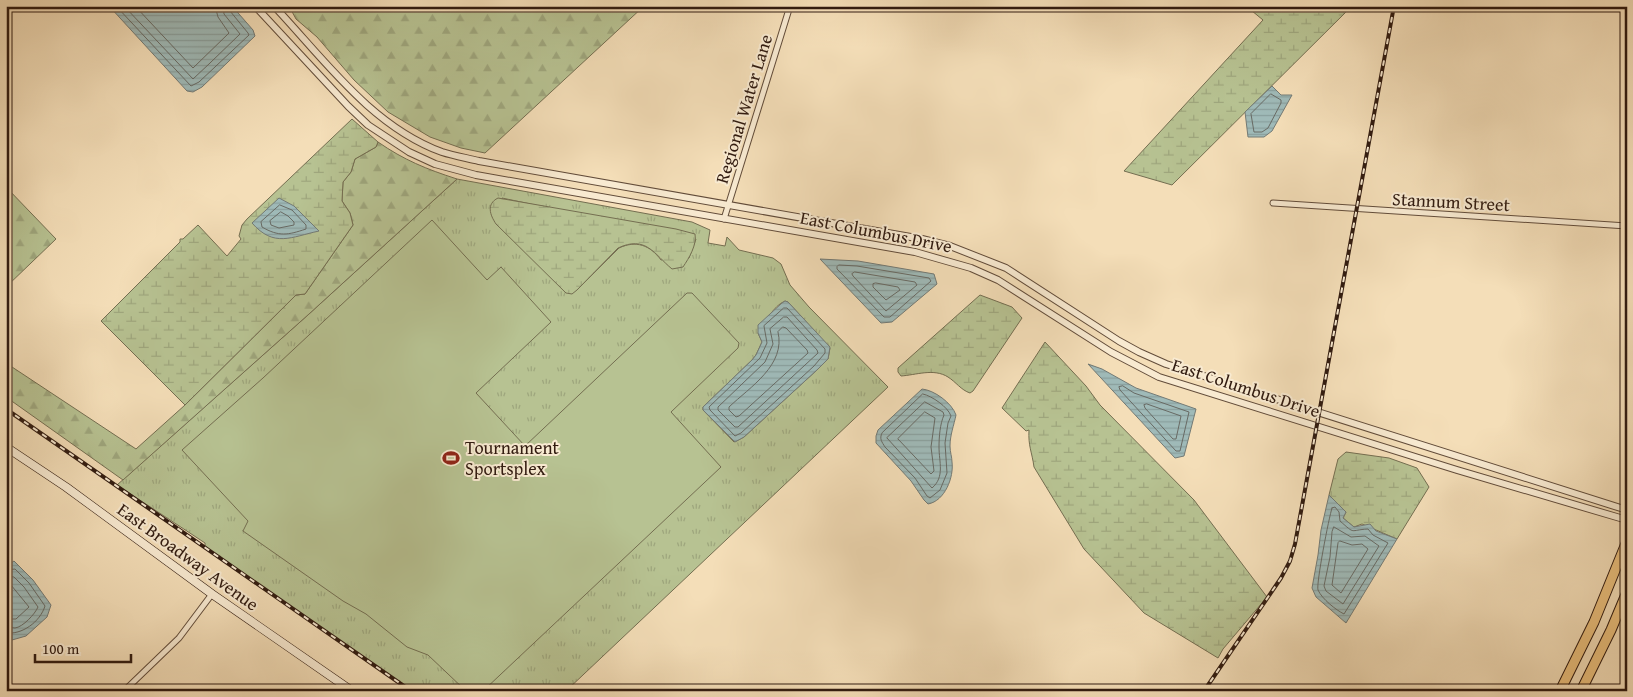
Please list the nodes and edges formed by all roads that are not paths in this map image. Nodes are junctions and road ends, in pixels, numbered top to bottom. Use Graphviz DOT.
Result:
graph roads {
  1 [pos="255,6"];
  2 [pos="274,6"];
  3 [pos="790,6"];
  4 [pos="1273,203"];
  5 [pos="728,206"];
  6 [pos="724,219"];
  7 [pos="1627,226"];
  8 [pos="1052,297"];
  9 [pos="1045,309"];
  10 [pos="6,448"];
  11 [pos="1461,457"];
  12 [pos="1457,470"];
  13 [pos="1627,510"];
  14 [pos="1627,520"];
  15 [pos="1627,541"];
  16 [pos="1627,592"];
  17 [pos="212,594"];
  18 [pos="124,691"];
  19 [pos="352,691"];
  20 [pos="1560,691"];
  21 [pos="1581,691"];
  1 -- 6 [label="street, East Columbus Drive"];
  2 -- 5 [label="street, East Columbus Drive"];
  3 -- 5 [label="street, Regional Water Lane"];
  4 -- 7 [label="street, Stannum Street"];
  5 -- 6 [label="street, Regional Water Lane"];
  5 -- 8 [label="street, East Columbus Drive"];
  6 -- 9 [label="street, East Columbus Drive"];
  8 -- 9 [label="street"];
  8 -- 11 [label="street, East Columbus Drive"];
  9 -- 12 [label="street, East Columbus Drive"];
  10 -- 17 [label="main road, East Broadway Avenue"];
  11 -- 12 [label="street"];
  11 -- 13 [label="street, East Columbus Drive"];
  12 -- 14 [label="street, East Columbus Drive"];
  15 -- 20 [label="main road"];
  16 -- 21 [label="main road"];
  17 -- 18 [label="street"];
  17 -- 19 [label="main road, East Broadway Avenue"];
}
